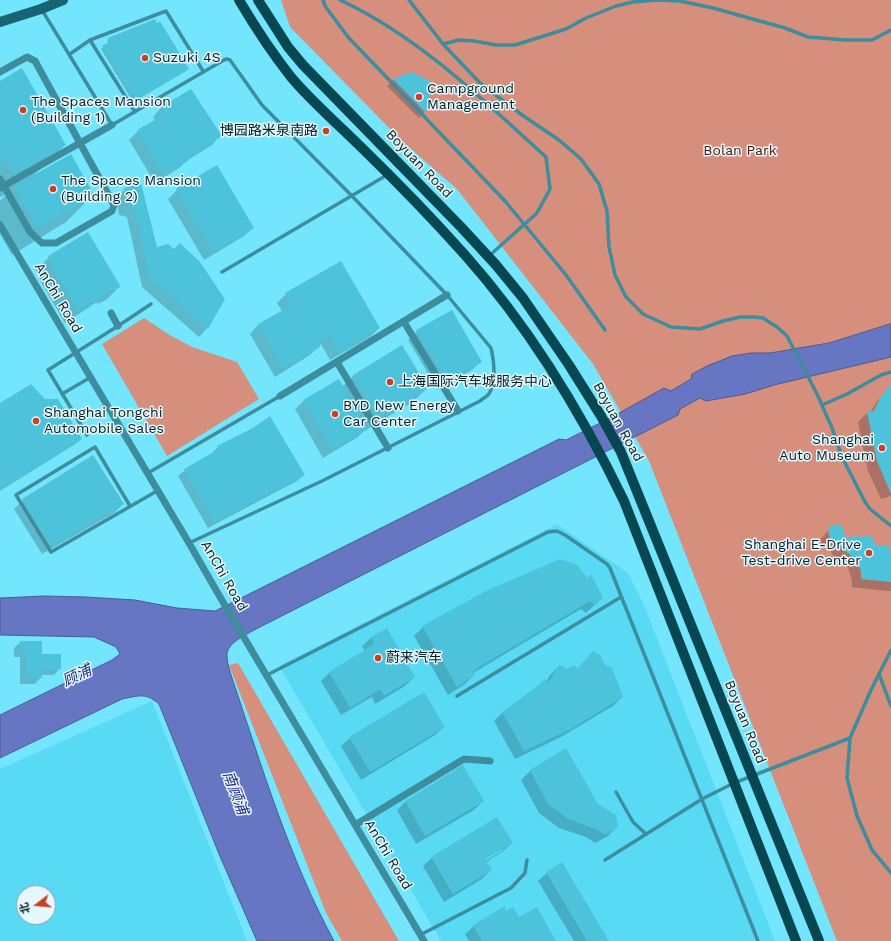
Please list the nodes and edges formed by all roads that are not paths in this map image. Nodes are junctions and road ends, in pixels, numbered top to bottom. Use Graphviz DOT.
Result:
graph roads {
  1 [pos="63,0"];
  2 [pos="239,0"];
  3 [pos="258,0"];
  4 [pos="323,0"];
  5 [pos="340,0"];
  6 [pos="409,0"];
  7 [pos="41,4"];
  8 [pos="0,22"];
  9 [pos="891,30"];
  10 [pos="90,40"];
  11 [pos="443,44"];
  12 [pos="70,54"];
  13 [pos="203,71"];
  14 [pos="0,72"];
  15 [pos="135,112"];
  16 [pos="112,125"];
  17 [pos="80,143"];
  18 [pos="388,174"];
  19 [pos="0,179"];
  20 [pos="2,187"];
  21 [pos="352,196"];
  22 [pos="525,225"];
  23 [pos="0,226"];
  24 [pos="488,257"];
  25 [pos="222,272"];
  26 [pos="447,295"];
  27 [pos="151,304"];
  28 [pos="111,313"];
  29 [pos="404,322"];
  30 [pos="118,326"];
  31 [pos="605,330"];
  32 [pos="76,353"];
  33 [pos="337,362"];
  34 [pos="891,372"];
  35 [pos="90,377"];
  36 [pos="62,394"];
  37 [pos="280,396"];
  38 [pos="822,405"];
  39 [pos="458,411"];
  40 [pos="87,435"];
  41 [pos="388,448"];
  42 [pos="147,473"];
  43 [pos="157,490"];
  44 [pos="130,506"];
  45 [pos="891,526"];
  46 [pos="189,543"];
  47 [pos="621,598"];
  48 [pos="891,650"];
  49 [pos="879,674"];
  50 [pos="267,675"];
  51 [pos="457,696"];
  52 [pos="891,706"];
  53 [pos="850,738"];
  54 [pos="490,761"];
  55 [pos="752,776"];
  56 [pos="734,783"];
  57 [pos="616,792"];
  58 [pos="702,799"];
  59 [pos="355,825"];
  60 [pos="646,834"];
  61 [pos="527,860"];
  62 [pos="605,860"];
  63 [pos="891,873"];
  64 [pos="422,938"];
  65 [pos="758,941"];
  66 [pos="796,941"];
  67 [pos="819,941"];
  1 -- 7 [label="main road"];
  2 -- 18 [label="main road, Boyuan Road"];
  3 -- 24 [label="main road, Boyuan Road"];
  4 -- 22 [label="lane"];
  5 -- 22 [label="lane"];
  6 -- 11 [label="lane"];
  7 -- 8 [label="main road"];
  7 -- 12 [label="lane"];
  9 -- 11 [label="lane"];
  10 -- 12 [label="lane"];
  10 -- 13 [label="lane"];
  10 -- 15 [label="lane"];
  11 -- 38 [label="lane"];
  12 -- 16 [label="lane"];
  13 -- 15 [label="lane"];
  13 -- 21 [label="lane"];
  14 -- 17 [label="street"];
  15 -- 16 [label="lane"];
  16 -- 17 [label="street"];
  17 -- 20 [label="street"];
  17 -- 20 [label="street"];
  18 -- 21 [label="lane"];
  18 -- 56 [label="main road, Boyuan Road"];
  19 -- 20 [label="street"];
  21 -- 25 [label="lane"];
  21 -- 26 [label="lane"];
  22 -- 24 [label="lane"];
  22 -- 31 [label="lane"];
  23 -- 32 [label="street, AnChi Road"];
  24 -- 55 [label="main road, Boyuan Road"];
  26 -- 29 [label="street"];
  26 -- 39 [label="lane"];
  27 -- 30 [label="lane"];
  28 -- 30 [label="street"];
  29 -- 33 [label="street"];
  29 -- 39 [label="street"];
  30 -- 32 [label="lane"];
  32 -- 35 [label="street, AnChi Road"];
  32 -- 36 [label="lane"];
  33 -- 37 [label="street"];
  33 -- 41 [label="street"];
  34 -- 38 [label="lane"];
  35 -- 36 [label="lane"];
  35 -- 42 [label="street, AnChi Road"];
  36 -- 40 [label="lane"];
  37 -- 42 [label="lane"];
  38 -- 45 [label="lane"];
  39 -- 41 [label="lane"];
  41 -- 46 [label="lane"];
  42 -- 43 [label="street, AnChi Road"];
  43 -- 44 [label="lane"];
  43 -- 46 [label="street, AnChi Road"];
  44 -- 44 [label="lane"];
  46 -- 50 [label="street, AnChi Road"];
  47 -- 50 [label="lane"];
  47 -- 51 [label="lane"];
  47 -- 58 [label="lane"];
  48 -- 49 [label="lane"];
  49 -- 52 [label="lane"];
  49 -- 53 [label="lane"];
  50 -- 59 [label="street, AnChi Road"];
  53 -- 55 [label="lane"];
  53 -- 63 [label="lane"];
  54 -- 59 [label="street"];
  55 -- 56 [label="lane"];
  55 -- 67 [label="main road, Boyuan Road"];
  56 -- 58 [label="lane"];
  56 -- 66 [label="main road, Boyuan Road"];
  57 -- 60 [label="lane"];
  58 -- 60 [label="lane"];
  58 -- 65 [label="lane"];
  59 -- 64 [label="street, AnChi Road"];
  60 -- 62 [label="lane"];
  61 -- 64 [label="lane"];
}
